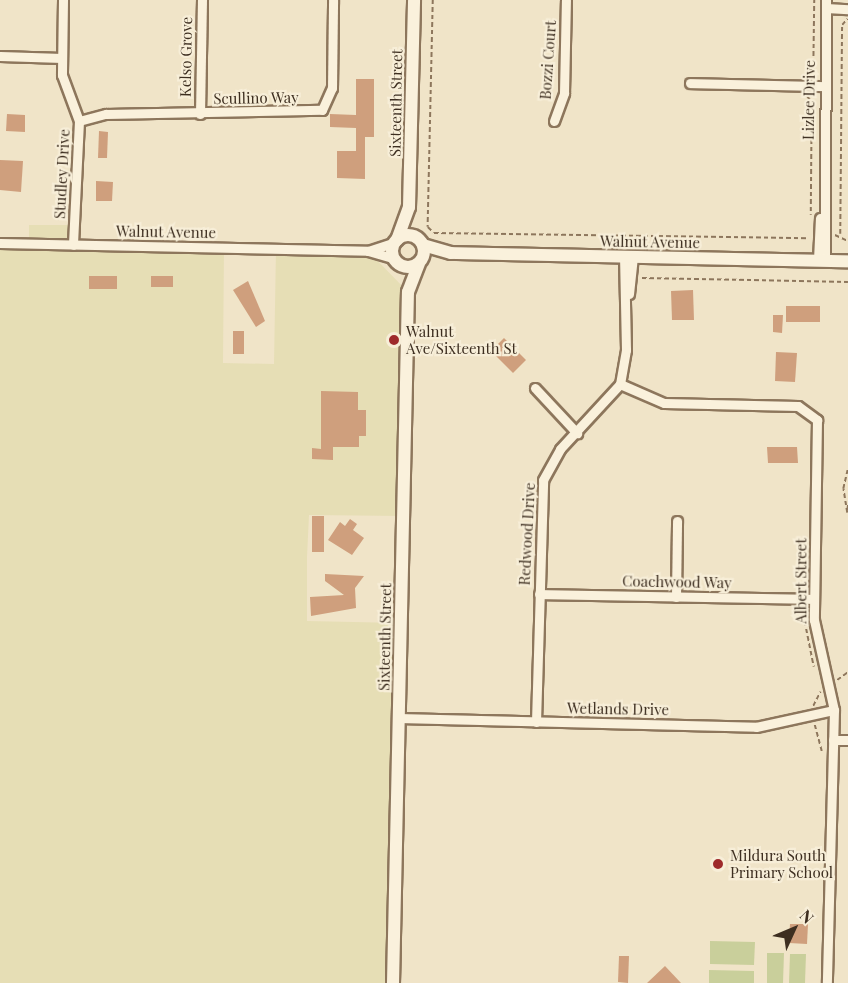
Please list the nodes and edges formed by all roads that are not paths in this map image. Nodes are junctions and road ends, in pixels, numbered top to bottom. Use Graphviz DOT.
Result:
graph roads {
  1 [pos="63,0"];
  2 [pos="202,0"];
  3 [pos="333,0"];
  4 [pos="414,0"];
  5 [pos="566,0"];
  6 [pos="826,4"];
  7 [pos="848,9"];
  8 [pos="0,56"];
  9 [pos="62,58"];
  10 [pos="690,83"];
  11 [pos="825,86"];
  12 [pos="200,114"];
  13 [pos="79,121"];
  14 [pos="554,121"];
  15 [pos="822,201"];
  16 [pos="409,207"];
  17 [pos="396,241"];
  18 [pos="420,241"];
  19 [pos="0,243"];
  20 [pos="73,245"];
  21 [pos="368,251"];
  22 [pos="451,253"];
  23 [pos="628,256"];
  24 [pos="821,260"];
  25 [pos="848,261"];
  26 [pos="397,262"];
  27 [pos="420,262"];
  28 [pos="408,292"];
  29 [pos="627,305"];
  30 [pos="620,384"];
  31 [pos="535,388"];
  32 [pos="577,433"];
  33 [pos="677,521"];
  34 [pos="539,594"];
  35 [pos="676,597"];
  36 [pos="814,599"];
  37 [pos="834,710"];
  38 [pos="398,718"];
  39 [pos="536,722"];
  40 [pos="833,740"];
  41 [pos="848,740"];
  42 [pos="393,983"];
  43 [pos="826,983"];
  1 -- 9 [label="street, Studley Drive"];
  2 -- 12 [label="street, Kelso Grove"];
  3 -- 12 [label="street, Scullino Way"];
  4 -- 16 [label="street, Sixteenth Street"];
  5 -- 14 [label="street, Bozzi Court"];
  6 -- 7 [label="street"];
  6 -- 11 [label="street, Lizlee Drive"];
  8 -- 9 [label="street"];
  9 -- 13 [label="street, Studley Drive"];
  10 -- 11 [label="street"];
  11 -- 15 [label="street, Lizlee Drive"];
  12 -- 13 [label="street, Scullino Way"];
  13 -- 20 [label="street, Studley Drive"];
  15 -- 24 [label="street, Lizlee Drive"];
  15 -- 24 [label="street, Lizlee Drive"];
  16 -- 17 [label="street, Sixteenth Street"];
  16 -- 18 [label="street, Sixteenth Street"];
  17 -- 18 [label="street"];
  17 -- 21 [label="street, Walnut Avenue"];
  17 -- 26 [label="street, Sixteenth Street"];
  18 -- 22 [label="street, Walnut Avenue"];
  18 -- 27 [label="street, Sixteenth Street"];
  19 -- 20 [label="street, Walnut Avenue"];
  20 -- 21 [label="street, Walnut Avenue"];
  21 -- 26 [label="street, Walnut Avenue"];
  22 -- 23 [label="street, Walnut Avenue"];
  22 -- 27 [label="street, Walnut Avenue"];
  23 -- 24 [label="street, Walnut Avenue"];
  23 -- 29 [label="street"];
  23 -- 29 [label="street"];
  24 -- 25 [label="street, Walnut Avenue"];
  26 -- 27 [label="street, Walnut Avenue"];
  26 -- 28 [label="street, Sixteenth Street"];
  27 -- 28 [label="street, Sixteenth Street"];
  28 -- 38 [label="street, Sixteenth Street"];
  29 -- 30 [label="street"];
  30 -- 32 [label="street, Redwood Drive"];
  30 -- 36 [label="street, Albert Street"];
  31 -- 32 [label="street"];
  32 -- 34 [label="street, Redwood Drive"];
  33 -- 35 [label="street"];
  34 -- 35 [label="street, Coachwood Way"];
  34 -- 39 [label="street, Redwood Drive"];
  35 -- 36 [label="street, Coachwood Way"];
  36 -- 37 [label="street, Albert Street"];
  37 -- 39 [label="street, Wetlands Drive"];
  37 -- 40 [label="street, Albert Street"];
  38 -- 39 [label="street, Wetlands Drive"];
  38 -- 42 [label="street, Sixteenth Street"];
  40 -- 41 [label="street"];
  40 -- 43 [label="street, Albert Street"];
}
